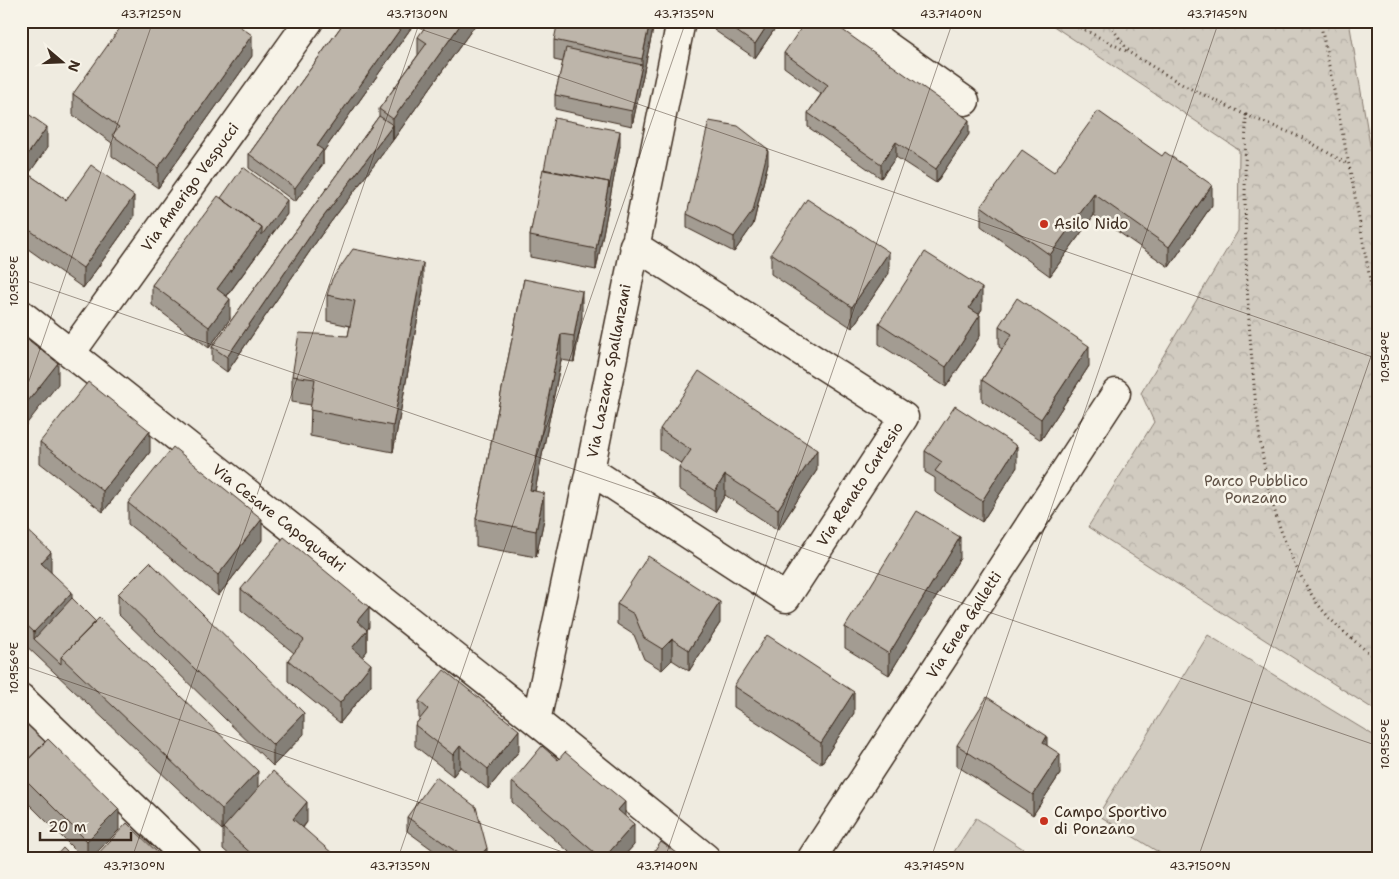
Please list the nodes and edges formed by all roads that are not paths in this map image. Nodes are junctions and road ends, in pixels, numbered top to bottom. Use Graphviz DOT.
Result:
graph roads {
  1 [pos="309,21"];
  2 [pos="681,21"];
  3 [pos="852,21"];
  4 [pos="965,102"];
  5 [pos="634,245"];
  6 [pos="21,314"];
  7 [pos="71,353"];
  8 [pos="1116,393"];
  9 [pos="590,470"];
  10 [pos="21,698"];
  11 [pos="536,721"];
  12 [pos="187,858"];
  13 [pos="706,858"];
  14 [pos="812,858"];
  1 -- 7 [label="street, Via Amerigo Vespucci"];
  2 -- 5 [label="street, Via Lazzaro Spallanzani"];
  3 -- 4 [label="street"];
  5 -- 9 [label="street, Via Lazzaro Spallanzani"];
  5 -- 9 [label="street, Via Renato Cartesio"];
  6 -- 7 [label="street, Via Cesare Capoquadri"];
  7 -- 11 [label="street, Via Cesare Capoquadri"];
  8 -- 14 [label="street, Via Enea Galletti"];
  9 -- 11 [label="street, Via Lazzaro Spallanzani"];
  10 -- 12 [label="street"];
  11 -- 13 [label="street, Via Cesare Capoquadri"];
}
